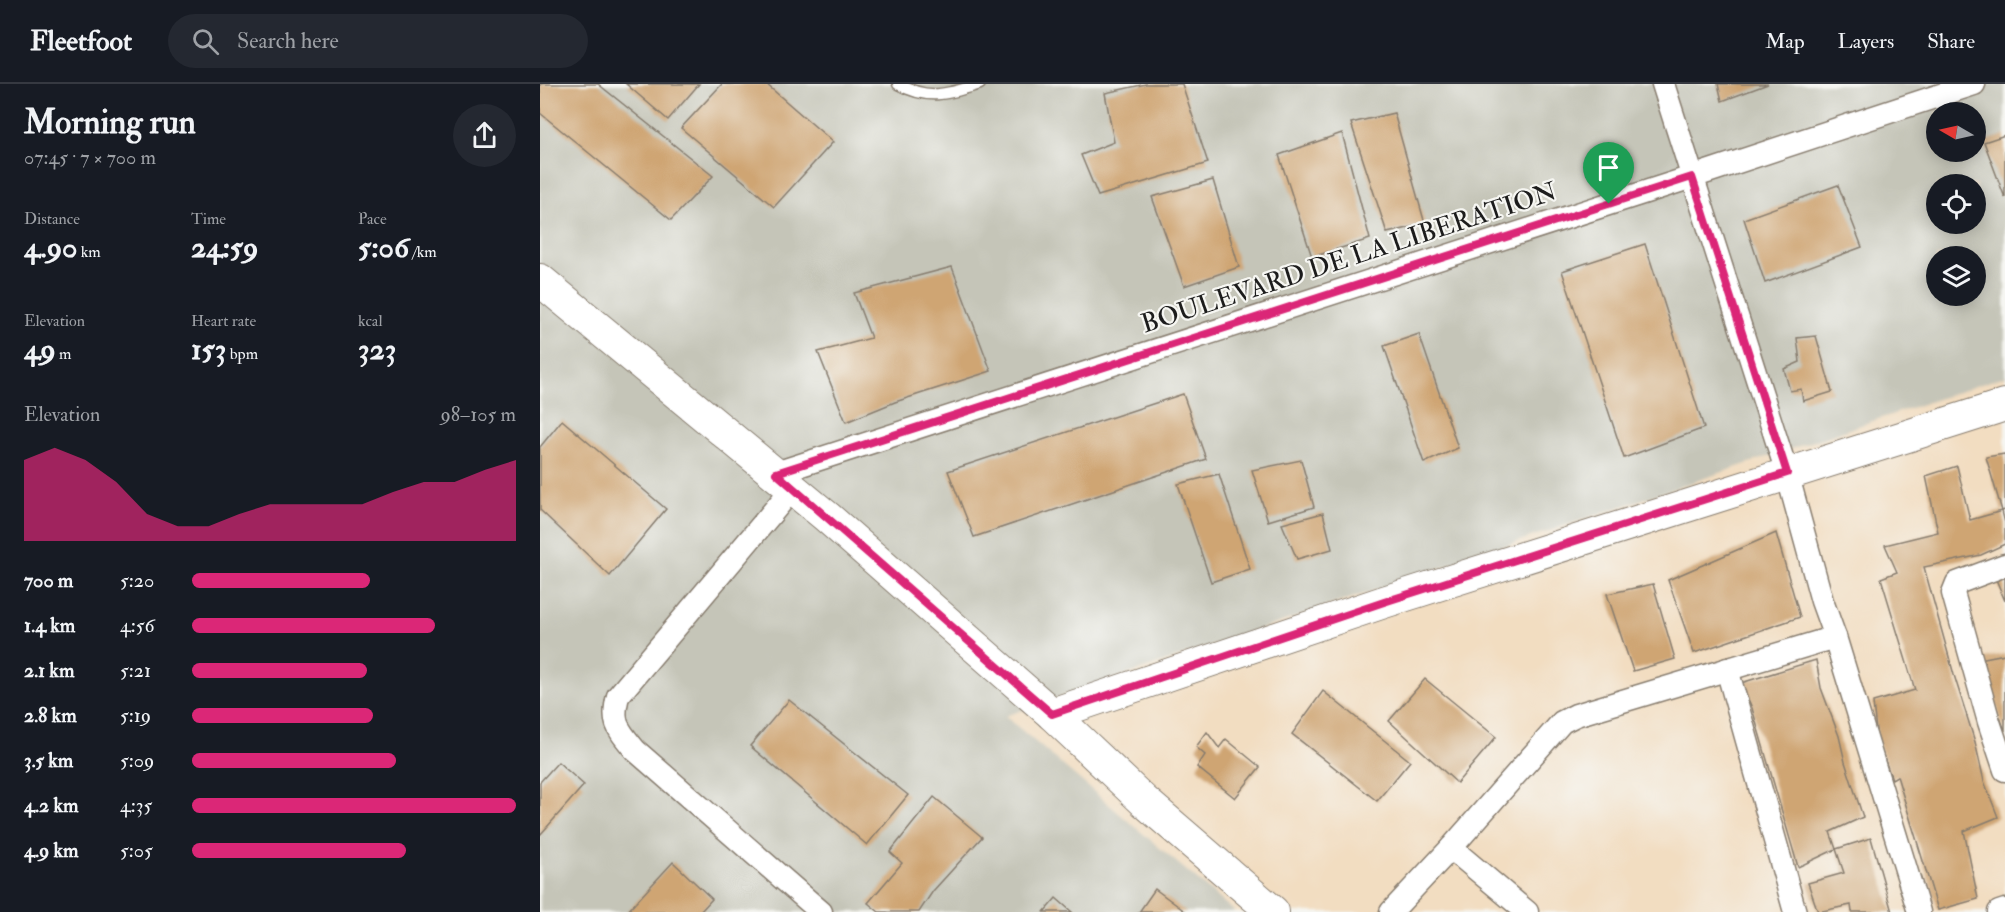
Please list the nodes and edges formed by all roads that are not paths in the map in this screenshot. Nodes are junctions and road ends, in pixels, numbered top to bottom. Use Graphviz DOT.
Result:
graph roads {
  1 [pos="898,84"];
  2 [pos="980,84"];
  3 [pos="1664,84"];
  4 [pos="1974,84"];
  5 [pos="1692,177"];
  6 [pos="540,280"];
  7 [pos="2005,405"];
  8 [pos="1787,473"];
  9 [pos="784,481"];
  10 [pos="2005,565"];
  11 [pos="1835,637"];
  12 [pos="1727,669"];
  13 [pos="1052,714"];
  14 [pos="2005,770"];
  15 [pos="1451,848"];
  16 [pos="2005,910"];
  17 [pos="821,912"];
  18 [pos="1273,912"];
  19 [pos="1391,912"];
  20 [pos="1527,912"];
  21 [pos="1796,912"];
  22 [pos="1919,912"];
  23 [pos="1999,912"];
  1 -- 2 [label="lane"];
  3 -- 5 [label="street"];
  4 -- 5 [label="street, BOULEVARD DE LA LIBERATION"];
  5 -- 8 [label="street"];
  5 -- 9 [label="street, BOULEVARD DE LA LIBERATION"];
  6 -- 9 [label="street"];
  7 -- 8 [label="street"];
  8 -- 11 [label="street"];
  8 -- 13 [label="street"];
  9 -- 13 [label="street"];
  9 -- 17 [label="street"];
  10 -- 14 [label="street"];
  11 -- 12 [label="street"];
  11 -- 22 [label="street"];
  12 -- 15 [label="street"];
  12 -- 21 [label="street"];
  13 -- 18 [label="street"];
  15 -- 19 [label="street"];
  15 -- 20 [label="street"];
  16 -- 23 [label="street"];
}
